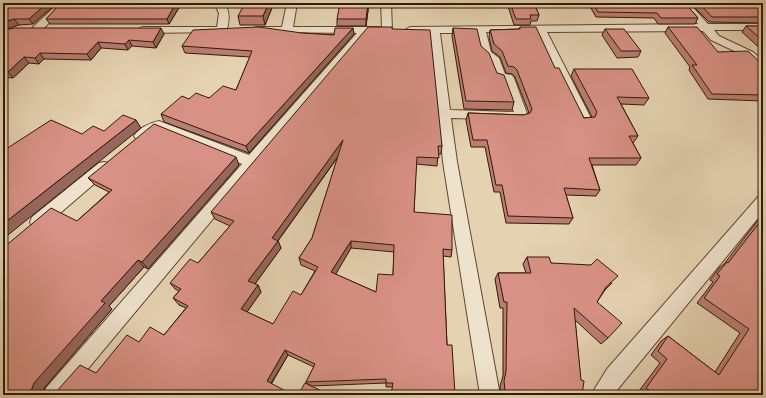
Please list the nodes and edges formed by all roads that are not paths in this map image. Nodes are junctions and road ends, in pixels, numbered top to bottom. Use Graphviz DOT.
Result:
graph roads {
  1 [pos="64,3"];
  2 [pos="219,3"];
  3 [pos="292,3"];
  4 [pos="386,3"];
  5 [pos="684,3"];
  6 [pos="706,27"];
  7 [pos="763,27"];
  8 [pos="25,29"];
  9 [pos="37,29"];
  10 [pos="540,29"];
  11 [pos="50,30"];
  12 [pos="130,30"];
  13 [pos="221,30"];
  14 [pos="287,30"];
  15 [pos="365,30"];
  16 [pos="387,30"];
  17 [pos="435,30"];
  18 [pos="480,30"];
  19 [pos="763,67"];
  20 [pos="445,114"];
  21 [pos="586,120"];
  22 [pos="133,142"];
  23 [pos="115,157"];
  24 [pos="252,162"];
  25 [pos="763,201"];
  26 [pos="27,232"];
  27 [pos="53,395"];
  28 [pos="490,395"];
  29 [pos="601,395"];
  1 -- 9 [label="street"];
  2 -- 13 [label="street"];
  3 -- 14 [label="street"];
  4 -- 16 [label="street"];
  5 -- 6 [label="street"];
  6 -- 7 [label="street"];
  6 -- 10 [label="street"];
  6 -- 19 [label="street"];
  8 -- 9 [label="street"];
  9 -- 11 [label="street"];
  10 -- 18 [label="street"];
  10 -- 21 [label="street"];
  12 -- 13 [label="street"];
  13 -- 14 [label="street"];
  14 -- 15 [label="street"];
  15 -- 16 [label="street"];
  15 -- 24 [label="street"];
  16 -- 17 [label="street"];
  17 -- 18 [label="street"];
  17 -- 20 [label="street"];
  18 -- 20 [label="street"];
  20 -- 28 [label="street"];
  22 -- 24 [label="street"];
  23 -- 26 [label="street"];
  24 -- 27 [label="street"];
  25 -- 29 [label="street"];
}
